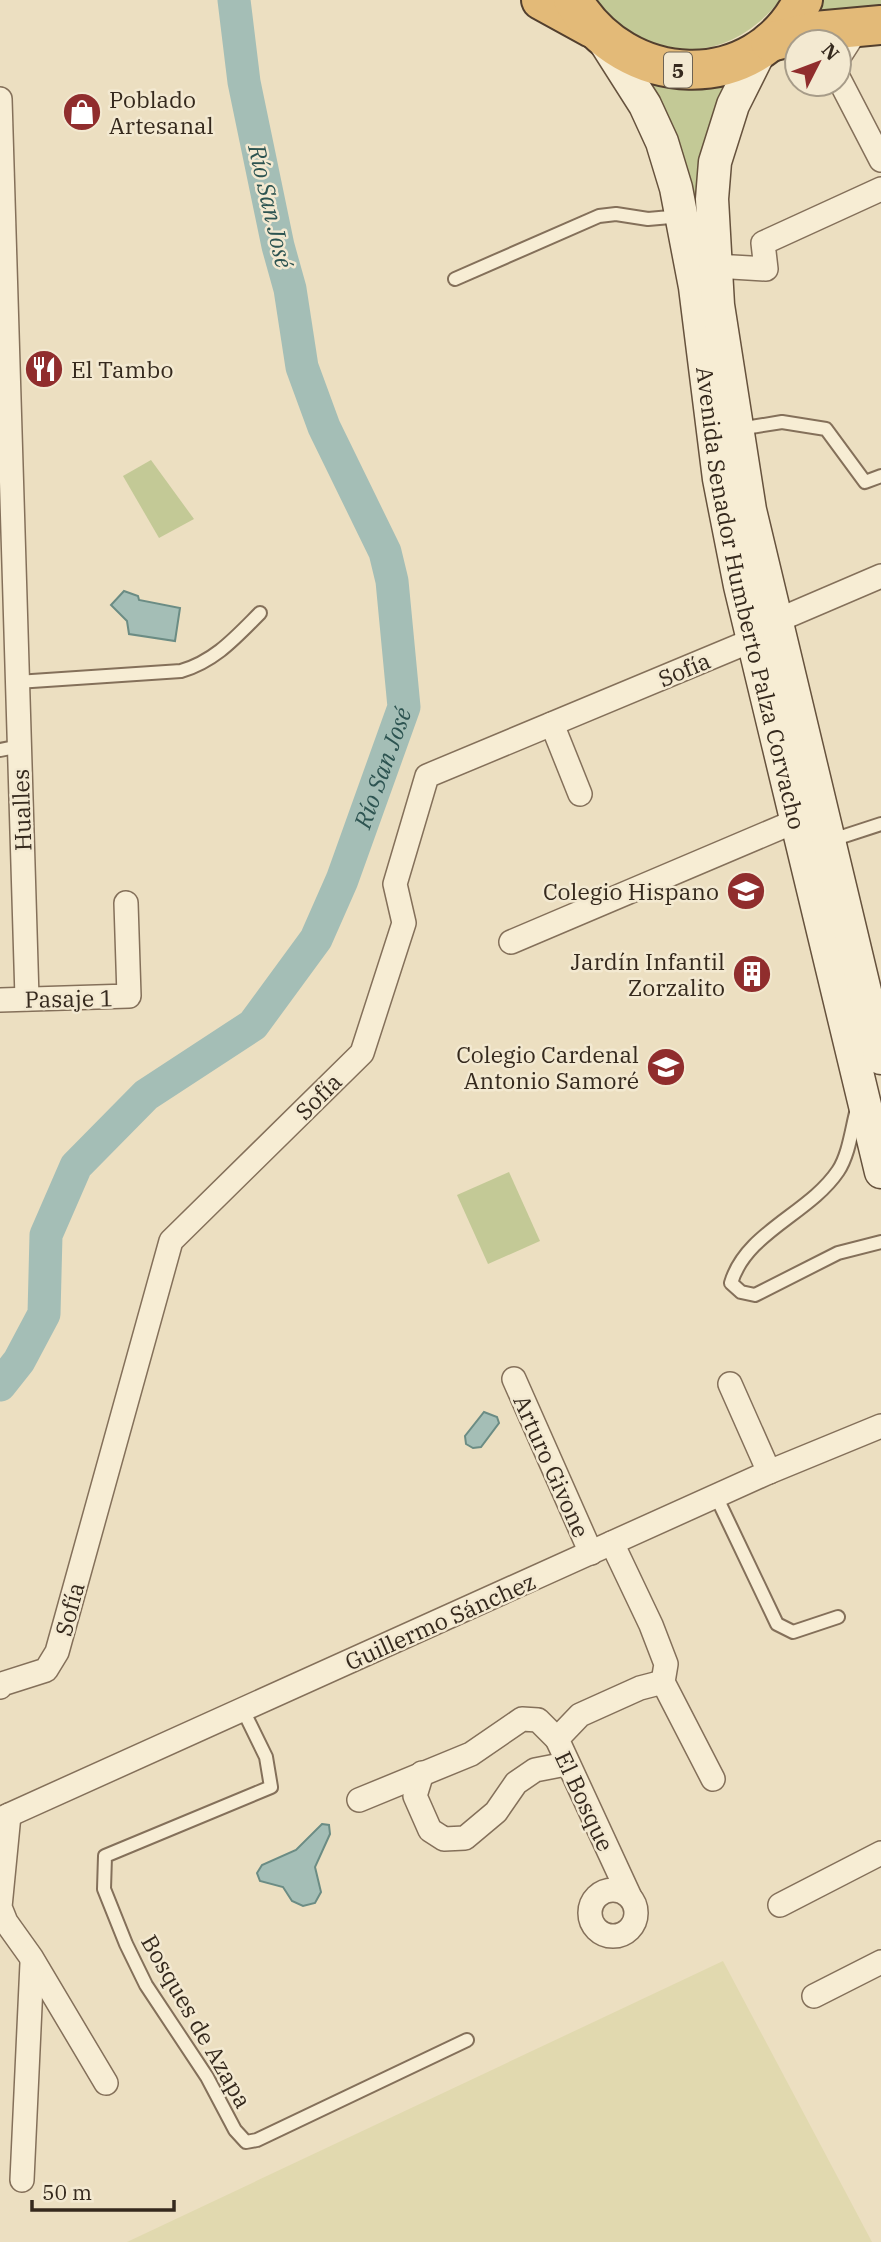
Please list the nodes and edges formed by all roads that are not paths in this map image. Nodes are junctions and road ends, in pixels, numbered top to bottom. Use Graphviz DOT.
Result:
graph roads {
  1 [pos="541,0"];
  2 [pos="803,0"];
  3 [pos="588,21"];
  4 [pos="859,36"];
  5 [pos="766,44"];
  6 [pos="849,98"];
  7 [pos="0,99"];
  8 [pos="1,160"];
  9 [pos="881,160"];
  10 [pos="881,189"];
  11 [pos="682,216"];
  12 [pos="715,265"];
  13 [pos="455,279"];
  14 [pos="735,430"];
  15 [pos="881,476"];
  16 [pos="881,576"];
  17 [pos="260,613"];
  18 [pos="764,630"];
  19 [pos="18,682"];
  20 [pos="552,724"];
  21 [pos="10,748"];
  22 [pos="580,794"];
  23 [pos="796,821"];
  24 [pos="880,826"];
  25 [pos="829,841"];
  26 [pos="126,903"];
  27 [pos="511,942"];
  28 [pos="27,998"];
  29 [pos="0,1000"];
  30 [pos="881,1058"];
  31 [pos="862,1091"];
  32 [pos="881,1172"];
  33 [pos="881,1241"];
  34 [pos="514,1379"];
  35 [pos="730,1384"];
  36 [pos="881,1426"];
  37 [pos="769,1472"];
  38 [pos="716,1496"];
  39 [pos="602,1548"];
  40 [pos="838,1617"];
  41 [pos="663,1682"];
  42 [pos="0,1687"];
  43 [pos="243,1710"];
  44 [pos="557,1740"];
  45 [pos="566,1764"];
  46 [pos="422,1773"];
  47 [pos="713,1779"];
  48 [pos="359,1800"];
  49 [pos="4,1817"];
  50 [pos="881,1853"];
  51 [pos="630,1897"];
  52 [pos="780,1905"];
  53 [pos="33,1959"];
  54 [pos="881,1962"];
  55 [pos="814,1996"];
  56 [pos="467,2040"];
  57 [pos="106,2083"];
  58 [pos="22,2180"];
  1 -- 3 [label="highway, 5"];
  2 -- 5 [label="highway"];
  3 -- 5 [label="highway, 5"];
  3 -- 11 [label="main road, Avenida Senador Humberto Palza Corvacho"];
  4 -- 5 [label="highway, 5"];
  5 -- 12 [label="main road, Avenida Senador Humberto Palza Corvacho"];
  6 -- 9 [label="street"];
  7 -- 8 [label="street, Hualles"];
  8 -- 19 [label="street, Hualles"];
  10 -- 12 [label="street"];
  11 -- 13 [label="lane"];
  11 -- 18 [label="main road, Avenida Senador Humberto Palza Corvacho"];
  12 -- 14 [label="main road, Avenida Senador Humberto Palza Corvacho"];
  14 -- 15 [label="lane"];
  14 -- 18 [label="main road, Avenida Senador Humberto Palza Corvacho"];
  16 -- 18 [label="street, Sofía"];
  17 -- 19 [label="lane"];
  18 -- 20 [label="street, Sofía"];
  18 -- 23 [label="main road, Avenida Senador Humberto Palza Corvacho"];
  18 -- 25 [label="main road, Avenida Senador Humberto Palza Corvacho"];
  19 -- 21 [label="street, Hualles"];
  20 -- 22 [label="street"];
  20 -- 42 [label="street, Sofía"];
  21 -- 28 [label="street, Hualles"];
  23 -- 27 [label="street"];
  23 -- 31 [label="main road, Avenida Senador Humberto Palza Corvacho"];
  24 -- 25 [label="lane"];
  25 -- 30 [label="main road, Avenida Senador Humberto Palza Corvacho"];
  26 -- 28 [label="street, Pasaje 1"];
  28 -- 29 [label="street, Pasaje 1"];
  31 -- 32 [label="main road, Avenida Senador Humberto Palza Corvacho"];
  31 -- 33 [label="lane"];
  34 -- 39 [label="street, Arturo Givone"];
  35 -- 37 [label="street"];
  36 -- 37 [label="street, Guillermo Sánchez"];
  37 -- 38 [label="street, Guillermo Sánchez"];
  38 -- 39 [label="street, Guillermo Sánchez"];
  38 -- 40 [label="lane"];
  39 -- 41 [label="street, Arturo Givone"];
  39 -- 43 [label="street, Guillermo Sánchez"];
  41 -- 44 [label="street, El Bosque"];
  41 -- 47 [label="street"];
  43 -- 49 [label="street, Guillermo Sánchez"];
  43 -- 56 [label="lane, Bosques de Azapa"];
  44 -- 45 [label="street, El Bosque"];
  44 -- 46 [label="street"];
  45 -- 46 [label="street"];
  45 -- 51 [label="street, El Bosque"];
  46 -- 48 [label="street"];
  49 -- 53 [label="street"];
  50 -- 52 [label="street"];
  53 -- 57 [label="street"];
  53 -- 58 [label="street"];
  54 -- 55 [label="street"];
}
